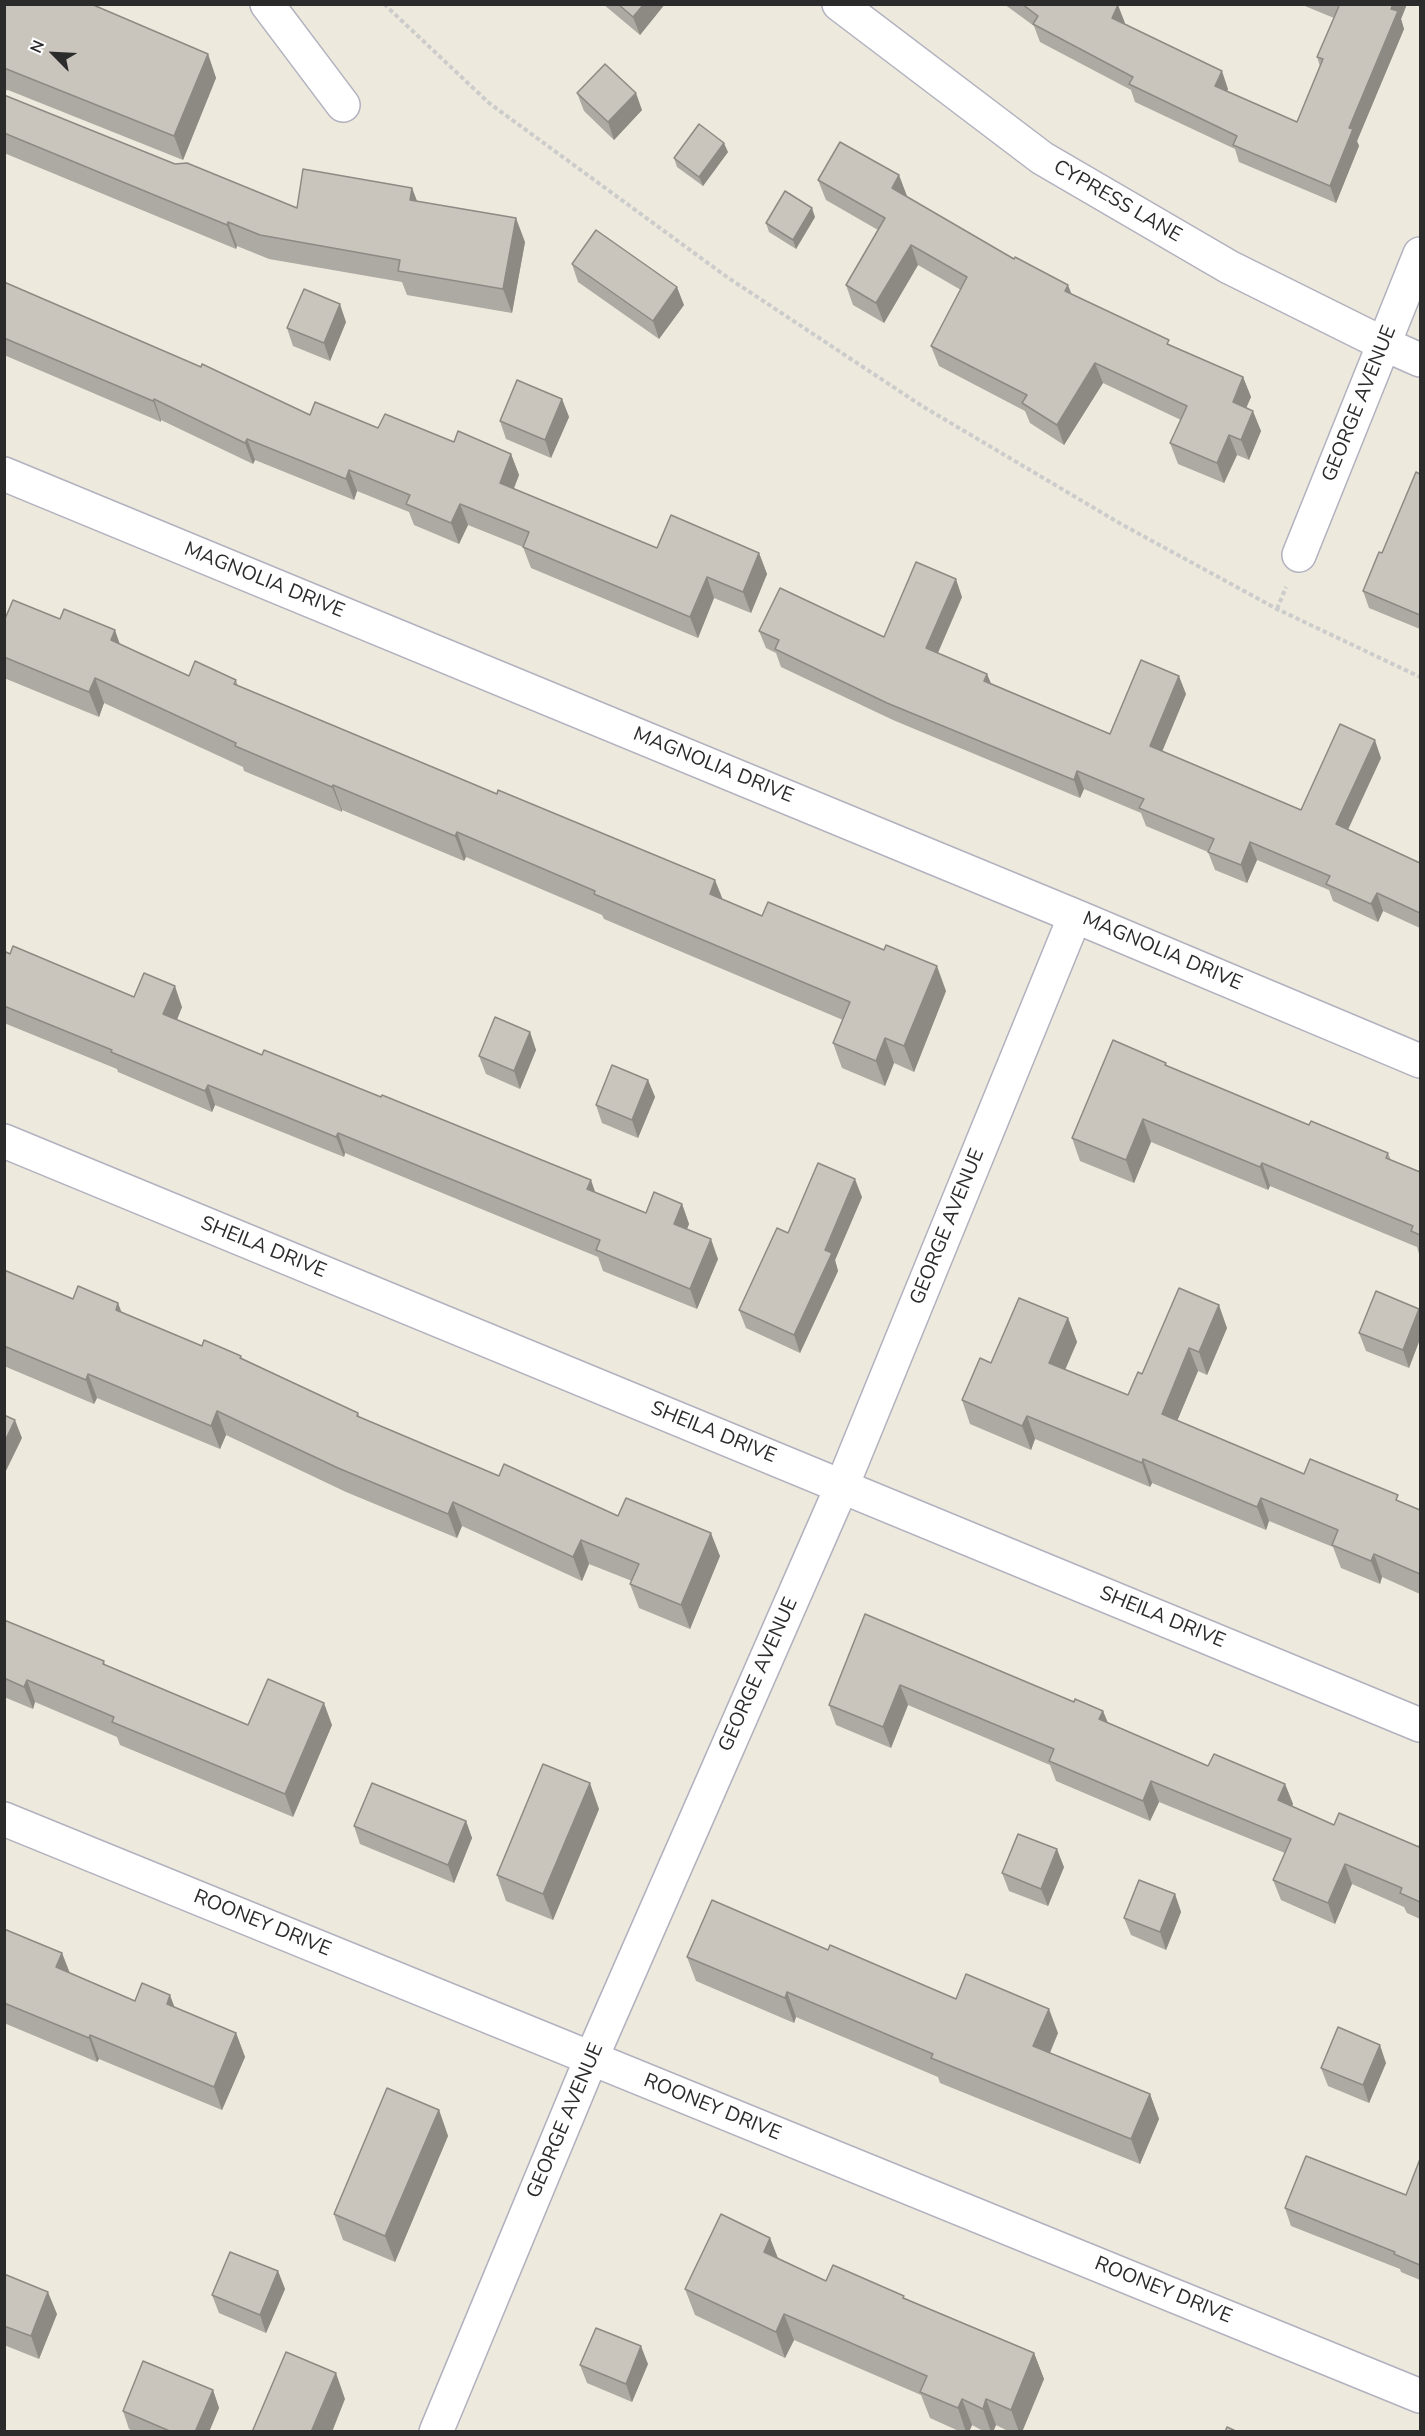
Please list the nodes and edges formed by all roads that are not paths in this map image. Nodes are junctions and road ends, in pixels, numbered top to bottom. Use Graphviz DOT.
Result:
graph roads {
  1 [pos="267,4"];
  2 [pos="838,4"];
  3 [pos="343,105"];
  4 [pos="1420,254"];
  5 [pos="1384,344"];
  6 [pos="1420,360"];
  7 [pos="4,474"];
  8 [pos="1299,555"];
  9 [pos="1075,916"];
  10 [pos="1420,1061"];
  11 [pos="4,1141"];
  12 [pos="842,1486"];
  13 [pos="1420,1725"];
  14 [pos="4,1819"];
  15 [pos="591,2058"];
  16 [pos="1420,2396"];
  17 [pos="436,2432"];
  1 -- 3 [label="street"];
  2 -- 5 [label="street, CYPRESS LANE"];
  4 -- 5 [label="street, GEORGE AVENUE"];
  5 -- 6 [label="street, CYPRESS LANE"];
  5 -- 8 [label="street, GEORGE AVENUE"];
  7 -- 9 [label="street, MAGNOLIA DRIVE"];
  9 -- 10 [label="street, MAGNOLIA DRIVE"];
  9 -- 12 [label="street, GEORGE AVENUE"];
  11 -- 12 [label="street, SHEILA DRIVE"];
  12 -- 13 [label="street, SHEILA DRIVE"];
  12 -- 15 [label="street, GEORGE AVENUE"];
  14 -- 15 [label="street, ROONEY DRIVE"];
  15 -- 16 [label="street, ROONEY DRIVE"];
  15 -- 17 [label="street, GEORGE AVENUE"];
}
